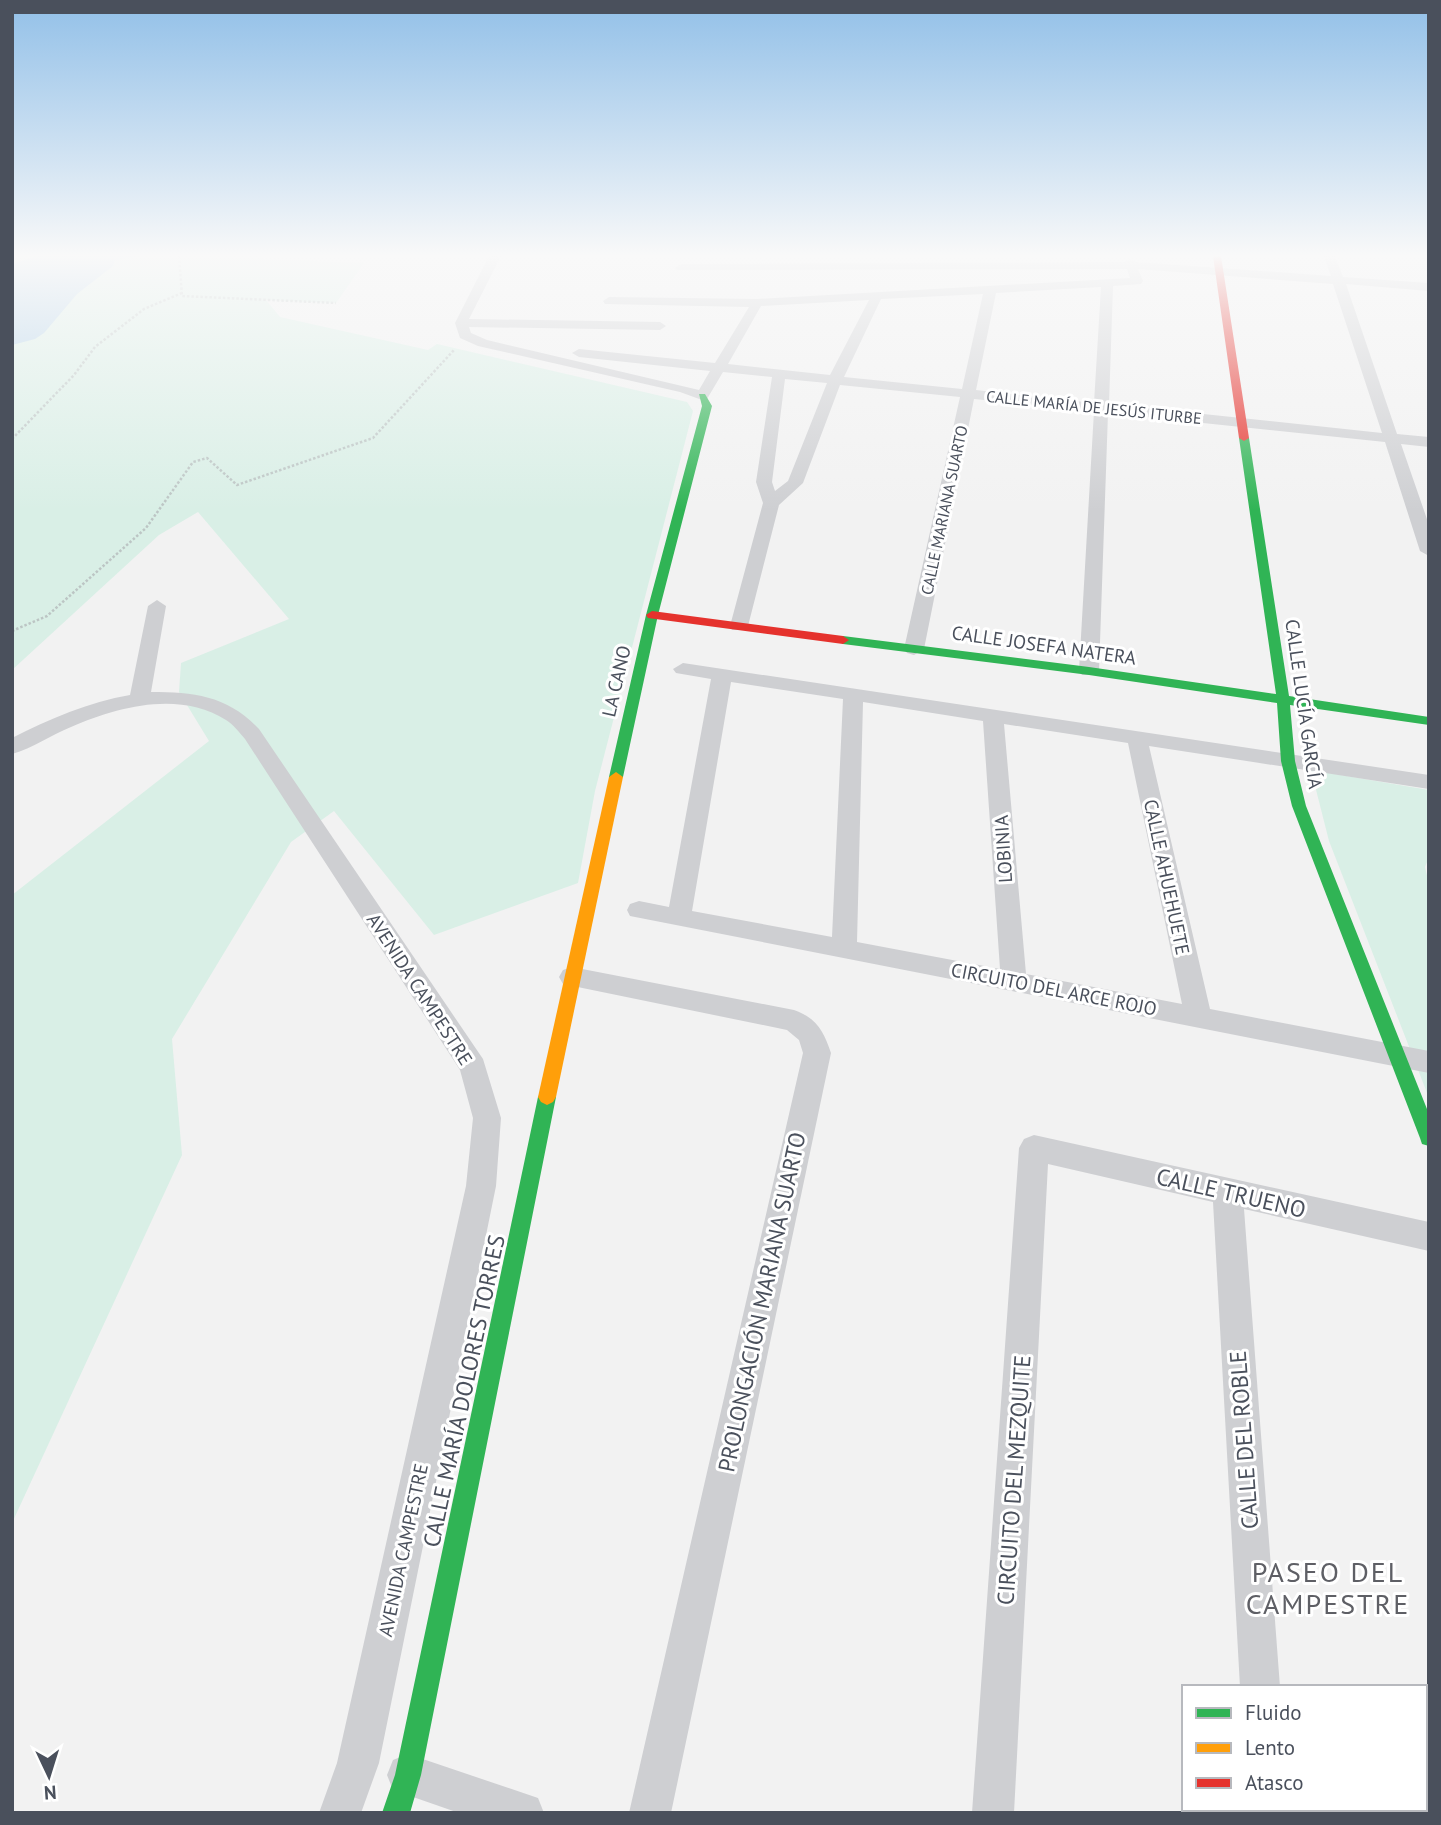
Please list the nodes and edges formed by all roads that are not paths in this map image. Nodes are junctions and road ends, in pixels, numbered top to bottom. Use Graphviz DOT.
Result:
graph roads {
  1 [pos="479,341"];
  2 [pos="734,341"];
  3 [pos="854,341"];
  4 [pos="980,341"];
  5 [pos="1105,341"];
  6 [pos="1230,341"];
  7 [pos="1359,341"];
  8 [pos="579,353"];
  9 [pos="717,368"];
  10 [pos="779,374"];
  11 [pos="835,380"];
  12 [pos="969,394"];
  13 [pos="702,396"];
  14 [pos="1103,408"];
  15 [pos="1241,422"];
  16 [pos="1390,438"];
  17 [pos="1429,442"];
  18 [pos="771,503"];
  19 [pos="1429,551"];
  20 [pos="157,606"];
  21 [pos="652,615"];
  22 [pos="739,626"];
  23 [pos="914,649"];
  24 [pos="683,669"];
  25 [pos="1089,671"];
  26 [pos="722,675"];
  27 [pos="853,695"];
  28 [pos="1283,699"];
  29 [pos="139,700"];
  30 [pos="993,716"];
  31 [pos="1429,721"];
  32 [pos="1137,738"];
  33 [pos="12,747"];
  34 [pos="1288,761"];
  35 [pos="1429,782"];
  36 [pos="639,911"];
  37 [pos="679,917"];
  38 [pos="844,949"];
  39 [pos="572,977"];
  40 [pos="1014,981"];
  41 [pos="1198,1016"];
  42 [pos="1398,1058"];
  43 [pos="1429,1062"];
  44 [pos="1429,1138"];
  45 [pos="1034,1148"];
  46 [pos="1228,1193"];
  47 [pos="1429,1237"];
  48 [pos="1260,1685"];
  49 [pos="402,1794"];
  50 [pos="340,1813"];
  51 [pos="523,1813"];
  52 [pos="650,1813"];
  53 [pos="993,1813"];
  1 -- 13 [label="street"];
  2 -- 9 [label="street"];
  3 -- 11 [label="street"];
  4 -- 12 [label="street, CALLE MARIANA SUARTO"];
  5 -- 14 [label="street"];
  6 -- 15 [label="street, CALLE LUCÍA GARCÍA"];
  7 -- 16 [label="street"];
  8 -- 9 [label="street, CALLE MARÍA DE JESÚS ITURBE"];
  9 -- 10 [label="street, CALLE MARÍA DE JESÚS ITURBE"];
  9 -- 13 [label="street"];
  10 -- 11 [label="street, CALLE MARÍA DE JESÚS ITURBE"];
  10 -- 18 [label="street"];
  11 -- 12 [label="street, CALLE MARÍA DE JESÚS ITURBE"];
  11 -- 18 [label="street"];
  12 -- 14 [label="street, CALLE MARÍA DE JESÚS ITURBE"];
  12 -- 23 [label="street, CALLE MARIANA SUARTO"];
  13 -- 21 [label="street, LA CANO"];
  14 -- 15 [label="street, CALLE MARÍA DE JESÚS ITURBE"];
  14 -- 25 [label="street"];
  15 -- 16 [label="street, CALLE MARÍA DE JESÚS ITURBE"];
  15 -- 28 [label="street, CALLE LUCÍA GARCÍA"];
  16 -- 17 [label="street, CALLE MARÍA DE JESÚS ITURBE"];
  16 -- 19 [label="street"];
  18 -- 22 [label="street"];
  20 -- 29 [label="street"];
  21 -- 22 [label="street, CALLE JOSEFA NATERA"];
  21 -- 39 [label="street, LA CANO"];
  22 -- 23 [label="street, CALLE JOSEFA NATERA"];
  23 -- 25 [label="street, CALLE JOSEFA NATERA"];
  24 -- 26 [label="street"];
  25 -- 28 [label="street, CALLE JOSEFA NATERA"];
  26 -- 27 [label="street"];
  26 -- 37 [label="street"];
  27 -- 30 [label="street"];
  27 -- 38 [label="street"];
  28 -- 31 [label="street, CALLE JOSEFA NATERA"];
  28 -- 34 [label="street, CALLE LUCÍA GARCÍA"];
  29 -- 33 [label="street, AVENIDA CAMPESTRE"];
  29 -- 50 [label="street, AVENIDA CAMPESTRE"];
  30 -- 32 [label="street"];
  30 -- 40 [label="street, LOBINIA"];
  32 -- 34 [label="street"];
  32 -- 41 [label="street, CALLE AHUEHUETE"];
  34 -- 35 [label="street"];
  34 -- 42 [label="street, CALLE LUCÍA GARCÍA"];
  36 -- 37 [label="street, CIRCUITO DEL ARCE ROJO"];
  37 -- 38 [label="street, CIRCUITO DEL ARCE ROJO"];
  38 -- 40 [label="street, CIRCUITO DEL ARCE ROJO"];
  39 -- 49 [label="street, CALLE MARÍA DOLORES TORRES"];
  39 -- 52 [label="street, PROLONGACIÓN MARIANA SUARTO"];
  40 -- 41 [label="street, CIRCUITO DEL ARCE ROJO"];
  41 -- 42 [label="street, CIRCUITO DEL ARCE ROJO"];
  42 -- 43 [label="street, CIRCUITO DEL ARCE ROJO"];
  42 -- 44 [label="street, CALLE LUCÍA GARCÍA"];
  45 -- 46 [label="street, CALLE TRUENO"];
  45 -- 53 [label="street, CIRCUITO DEL MEZQUITE"];
  46 -- 47 [label="street, CALLE TRUENO"];
  46 -- 48 [label="street, CALLE DEL ROBLE"];
  49 -- 51 [label="street"];
}
